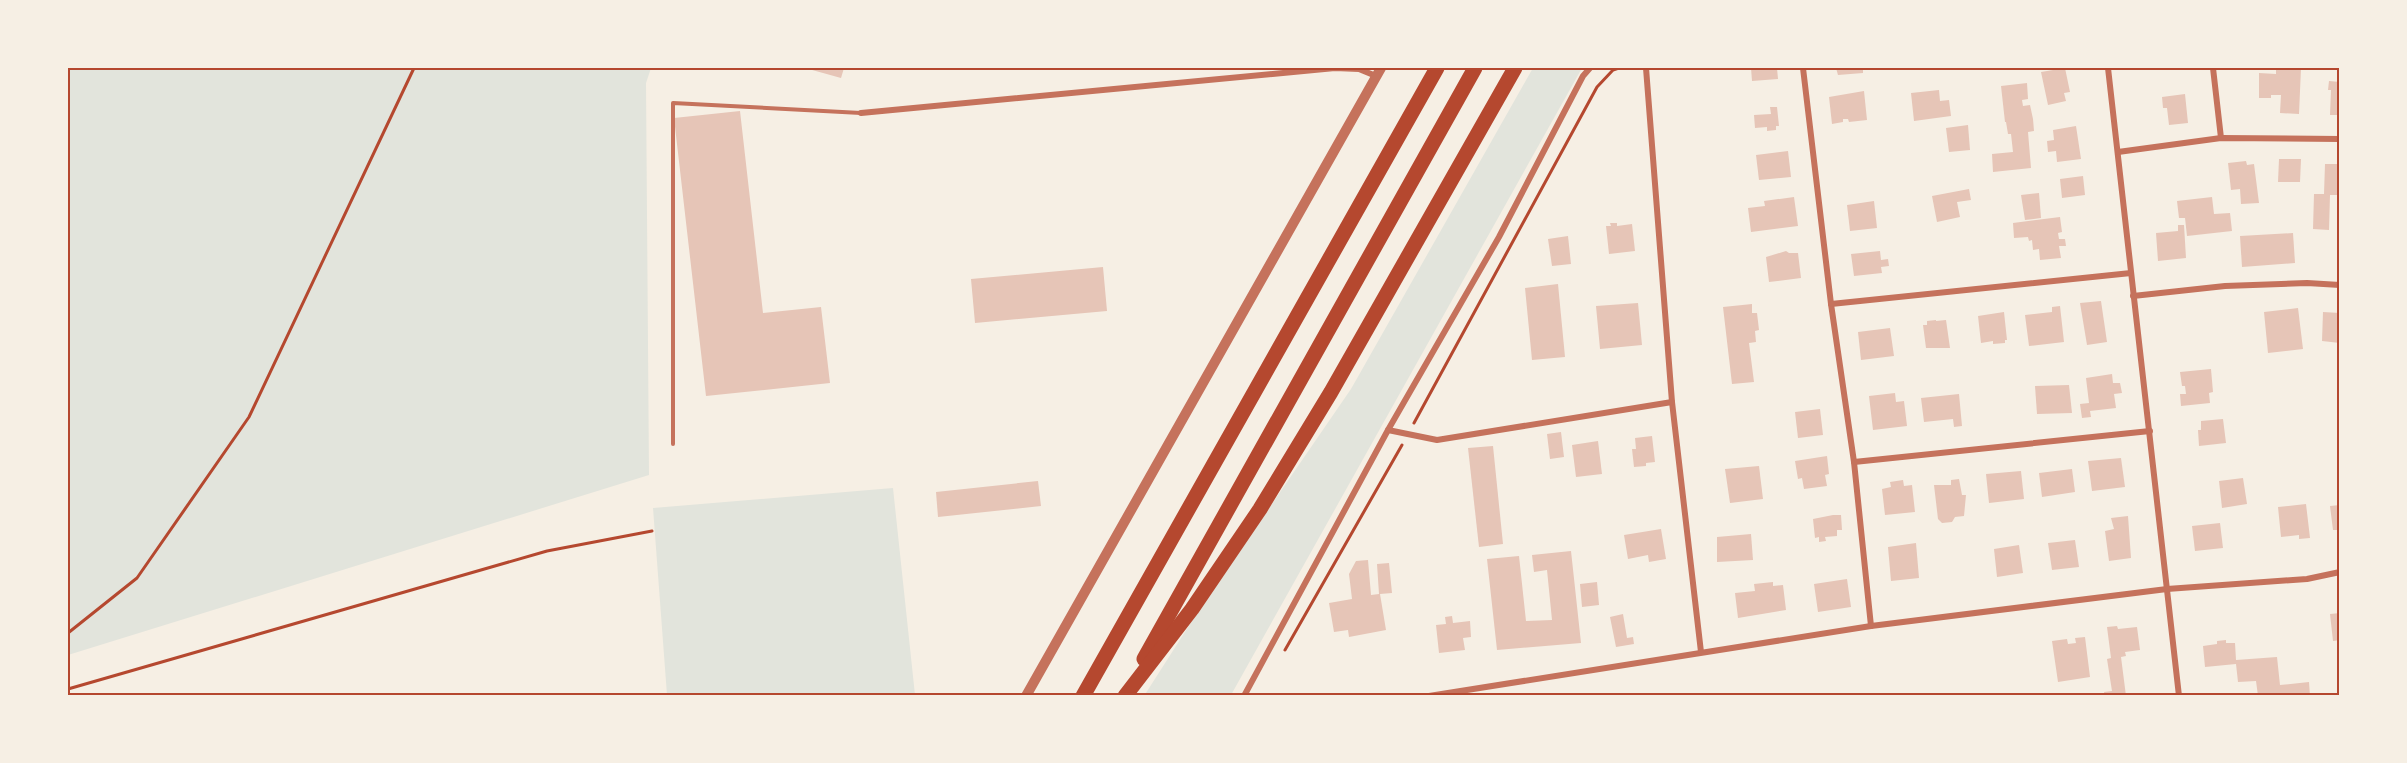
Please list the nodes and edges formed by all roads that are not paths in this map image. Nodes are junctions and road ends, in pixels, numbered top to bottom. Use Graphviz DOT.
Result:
graph roads {
  1 [pos="1335,68"];
  2 [pos="1437,68"];
  3 [pos="1476,68"];
  4 [pos="1515,68"];
  5 [pos="1590,68"];
  6 [pos="1647,68"];
  7 [pos="1803,68"];
  8 [pos="2108,68"];
  9 [pos="2213,68"];
  10 [pos="1378,72"];
  11 [pos="861,113"];
  12 [pos="2221,138"];
  13 [pos="2340,139"];
  14 [pos="2118,152"];
  15 [pos="2131,273"];
  16 [pos="2340,285"];
  17 [pos="2133,296"];
  18 [pos="1831,304"];
  19 [pos="1672,402"];
  20 [pos="1388,430"];
  21 [pos="2150,431"];
  22 [pos="673,444"];
  23 [pos="1854,462"];
  24 [pos="2340,572"];
  25 [pos="2167,589"];
  26 [pos="1871,626"];
  27 [pos="1701,652"];
  28 [pos="1026,696"];
  29 [pos="1083,696"];
  30 [pos="1124,696"];
  31 [pos="1244,696"];
  32 [pos="1429,696"];
  33 [pos="2179,696"];
  1 -- 10 [label="street"];
  1 -- 11 [label="street"];
  2 -- 29 [label="highway"];
  3 -- 30 [label="highway"];
  4 -- 30 [label="highway"];
  5 -- 20 [label="street"];
  6 -- 19 [label="street"];
  7 -- 18 [label="street"];
  8 -- 14 [label="street"];
  9 -- 12 [label="street"];
  10 -- 28 [label="street"];
  11 -- 22 [label="lane"];
  12 -- 13 [label="street"];
  12 -- 14 [label="street"];
  14 -- 15 [label="street"];
  15 -- 17 [label="street"];
  15 -- 18 [label="street"];
  16 -- 17 [label="street"];
  17 -- 21 [label="street"];
  18 -- 23 [label="street"];
  19 -- 20 [label="street"];
  19 -- 27 [label="street"];
  20 -- 31 [label="street"];
  21 -- 23 [label="street"];
  21 -- 25 [label="street"];
  23 -- 26 [label="street"];
  24 -- 25 [label="street"];
  25 -- 26 [label="street"];
  25 -- 33 [label="street"];
  26 -- 27 [label="street"];
  27 -- 32 [label="street"];
}
